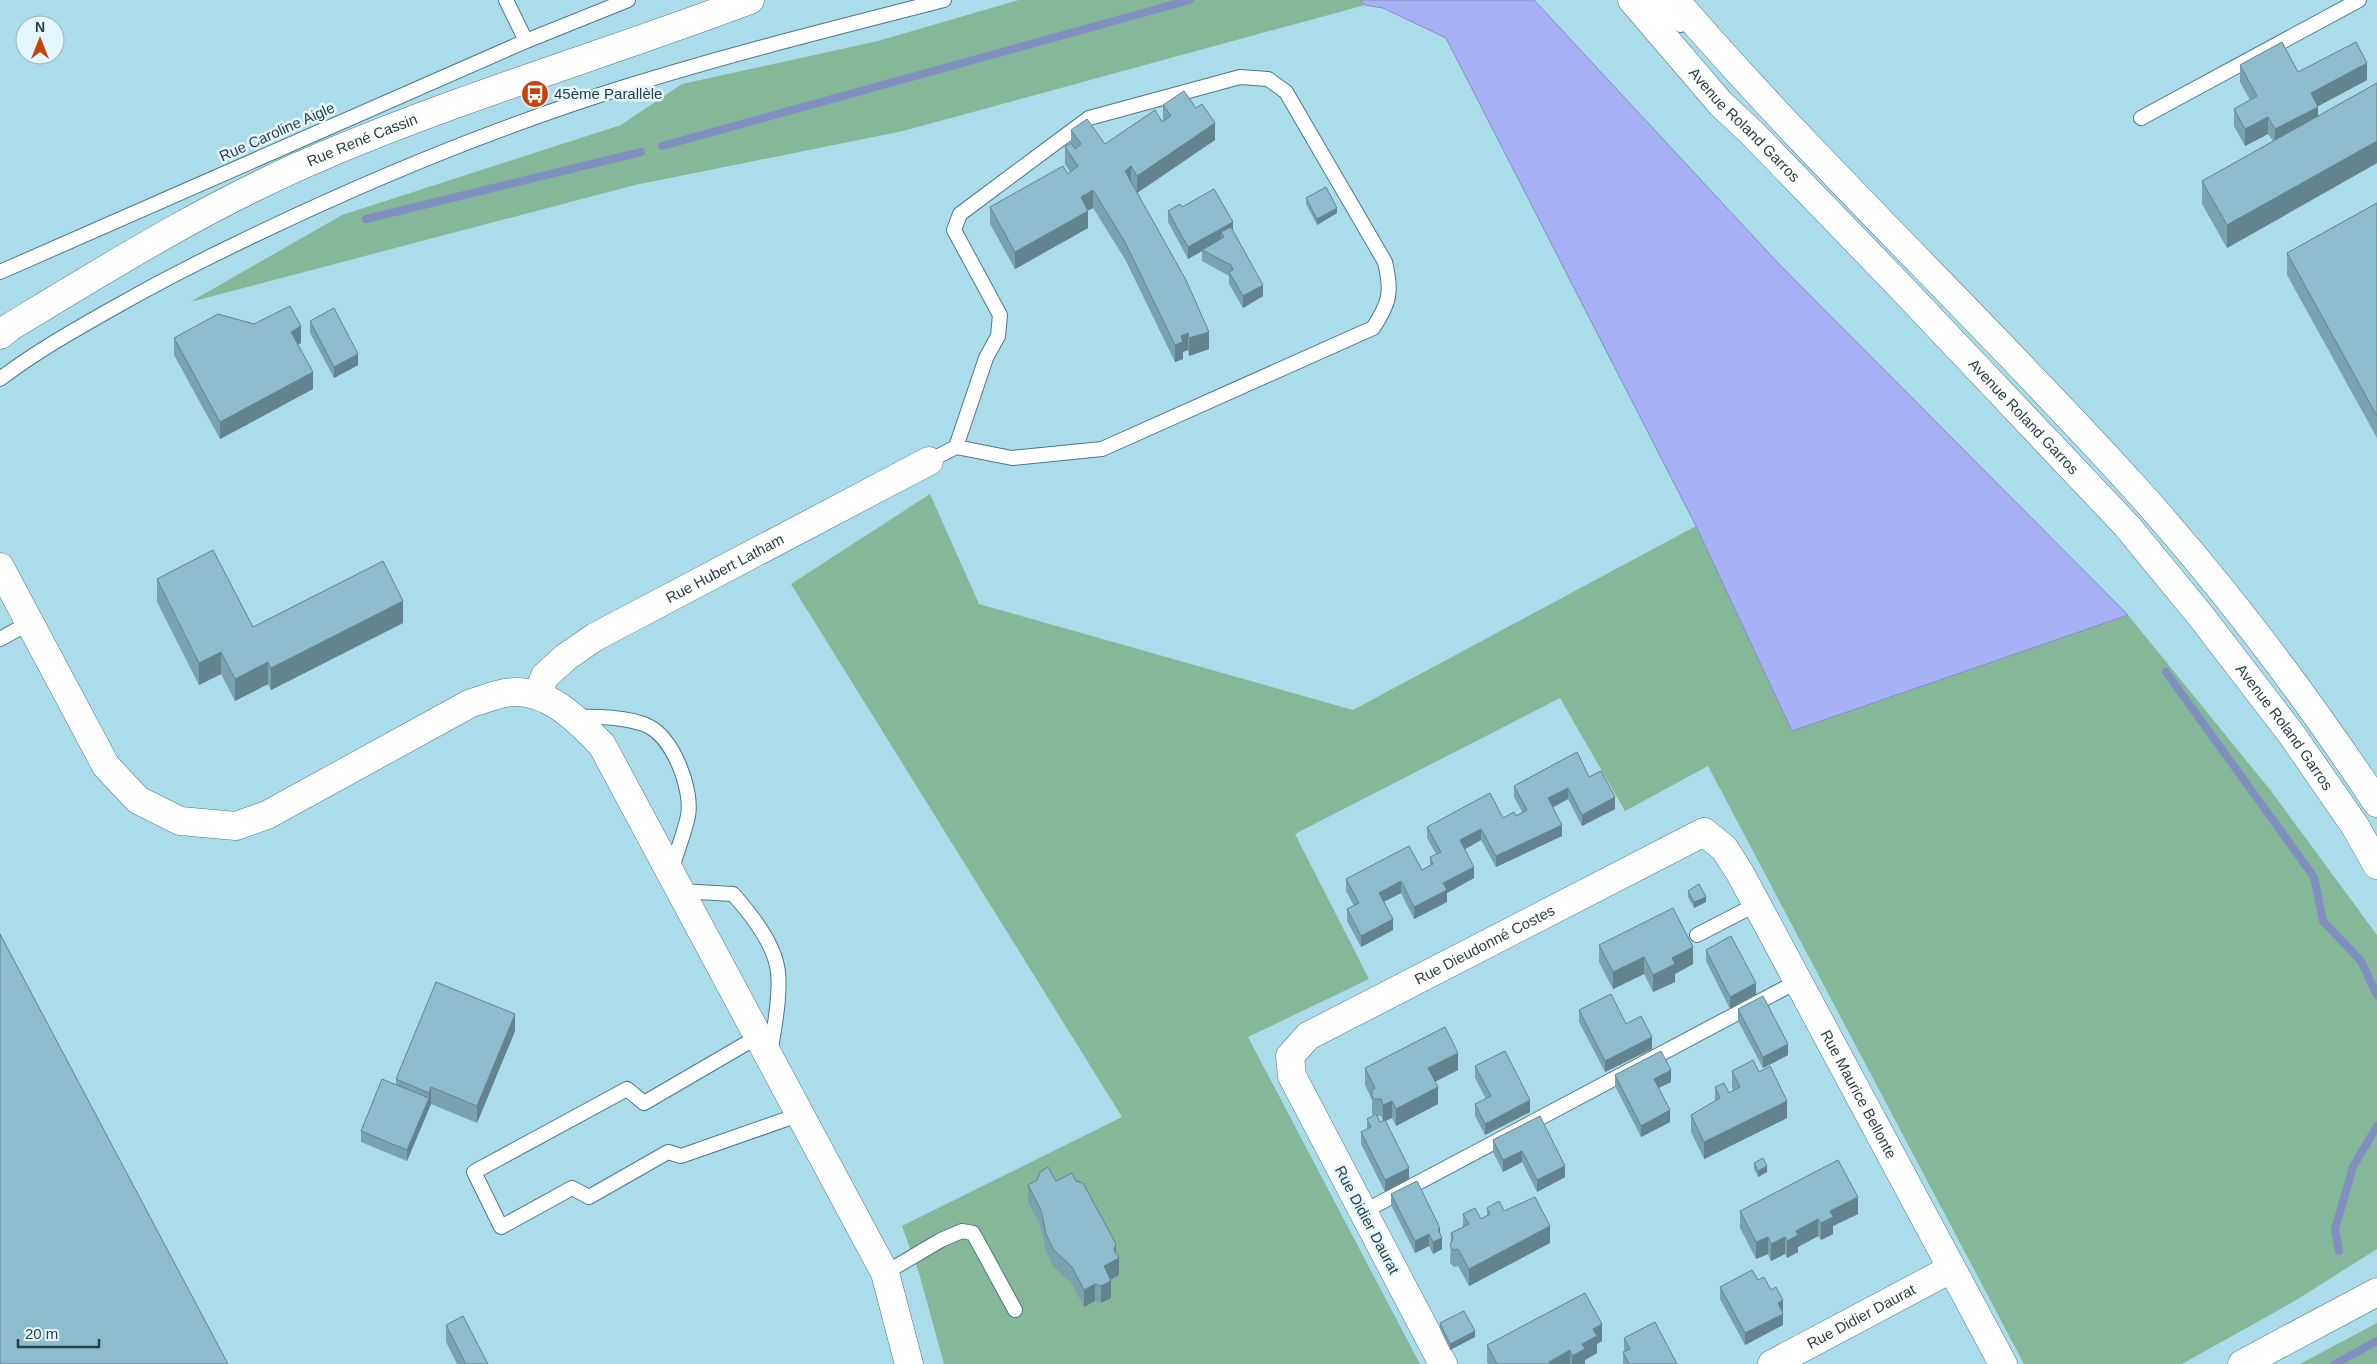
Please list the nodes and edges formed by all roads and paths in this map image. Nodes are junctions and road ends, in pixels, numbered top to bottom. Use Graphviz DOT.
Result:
graph roads {
  1 [pos="506,0"];
  2 [pos="628,0"];
  3 [pos="750,0"];
  4 [pos="944,0"];
  5 [pos="1632,0"];
  6 [pos="1654,0"];
  7 [pos="1675,0"];
  8 [pos="2359,0"];
  9 [pos="526,41"];
  10 [pos="1747,83"];
  11 [pos="2141,118"];
  12 [pos="0,272"];
  13 [pos="0,335"];
  14 [pos="0,379"];
  15 [pos="956,447"];
  16 [pos="929,461"];
  17 [pos="0,567"];
  18 [pos="28,623"];
  19 [pos="0,639"];
  20 [pos="537,695"];
  21 [pos="575,717"];
  22 [pos="2377,803"];
  23 [pos="1704,832"];
  24 [pos="2377,866"];
  25 [pos="676,882"];
  26 [pos="1757,904"];
  27 [pos="1697,935"];
  28 [pos="1798,981"];
  29 [pos="765,1047"];
  30 [pos="1292,1076"];
  31 [pos="801,1114"];
  32 [pos="1363,1212"];
  33 [pos="1951,1269"];
  34 [pos="885,1273"];
  35 [pos="2377,1292"];
  36 [pos="1014,1310"];
  37 [pos="909,1364"];
  38 [pos="1443,1364"];
  39 [pos="1772,1364"];
  40 [pos="2003,1364"];
  41 [pos="2242,1364"];
  1 -- 9 [label="lane"];
  2 -- 9 [label="lane, Rue Caroline Aigle"];
  3 -- 13 [label="street, Rue René Cassin"];
  4 -- 14 [label="lane"];
  5 -- 24 [label="street, Avenue Roland Garros"];
  6 -- 10 [label="lane"];
  7 -- 10 [label="street, Avenue Roland Garros"];
  8 -- 11 [label="lane"];
  9 -- 12 [label="lane, Rue Caroline Aigle"];
  10 -- 22 [label="street, Avenue Roland Garros"];
  15 -- 15 [label="lane"];
  15 -- 16 [label="lane"];
  16 -- 20 [label="street, Rue Hubert Latham"];
  17 -- 18 [label="street"];
  18 -- 19 [label="lane"];
  18 -- 20 [label="street"];
  20 -- 21 [label="street"];
  21 -- 25 [label="street"];
  21 -- 25 [label="lane"];
  23 -- 26 [label="street, Rue Maurice Bellonte"];
  23 -- 30 [label="street, Rue Dieudonné Costes"];
  25 -- 29 [label="street"];
  25 -- 29 [label="lane"];
  26 -- 27 [label="lane"];
  26 -- 28 [label="street, Rue Maurice Bellonte"];
  28 -- 32 [label="lane"];
  28 -- 33 [label="street, Rue Maurice Bellonte"];
  29 -- 31 [label="street"];
  29 -- 31 [label="lane"];
  30 -- 32 [label="street, Rue Didier Daurat"];
  31 -- 34 [label="street"];
  32 -- 38 [label="street, Rue Didier Daurat"];
  33 -- 39 [label="street, Rue Didier Daurat"];
  33 -- 40 [label="street, Rue Maurice Bellonte"];
  34 -- 36 [label="lane"];
  34 -- 37 [label="street"];
  35 -- 41 [label="street"];
}
